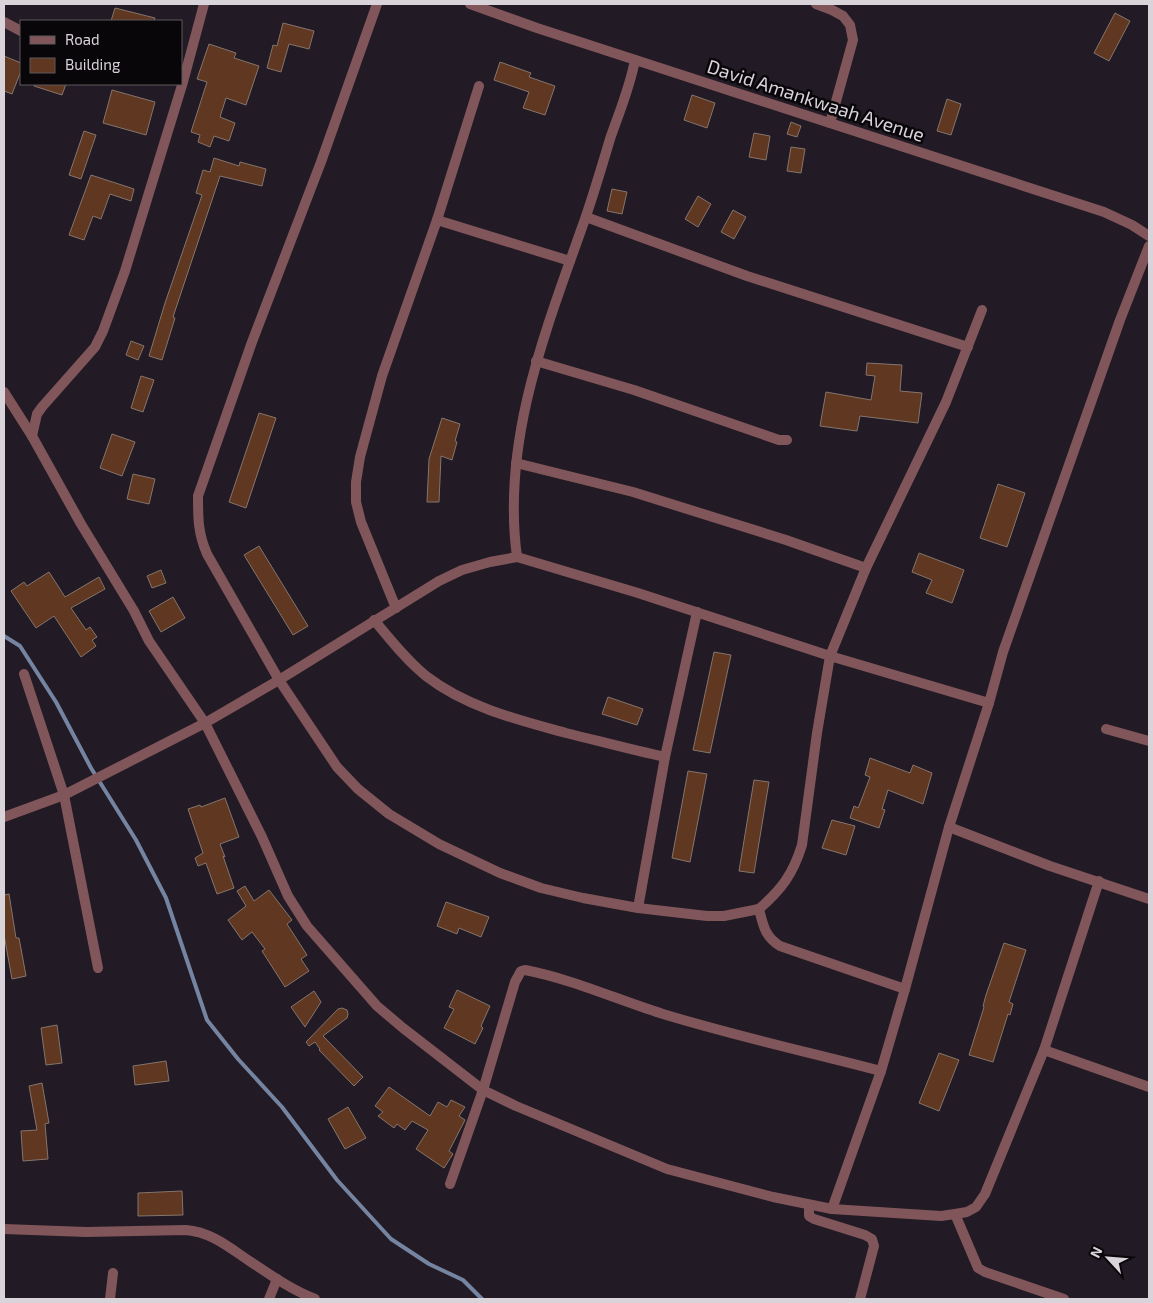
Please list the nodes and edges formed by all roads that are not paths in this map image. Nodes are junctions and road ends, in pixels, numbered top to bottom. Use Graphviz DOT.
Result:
graph roads {
  1 [pos="204,4"];
  2 [pos="377,4"];
  3 [pos="473,4"];
  4 [pos="816,4"];
  5 [pos="4,22"];
  6 [pos="20,30"];
  7 [pos="635,60"];
  8 [pos="182,81"];
  9 [pos="181,85"];
  10 [pos="479,86"];
  11 [pos="830,124"];
  12 [pos="586,217"];
  13 [pos="437,220"];
  14 [pos="1149,236"];
  15 [pos="1149,246"];
  16 [pos="570,261"];
  17 [pos="982,310"];
  18 [pos="968,347"];
  19 [pos="536,361"];
  20 [pos="4,392"];
  21 [pos="32,436"];
  22 [pos="788,440"];
  23 [pos="516,463"];
  24 [pos="517,557"];
  25 [pos="866,568"];
  26 [pos="396,608"];
  27 [pos="697,612"];
  28 [pos="374,620"];
  29 [pos="830,656"];
  30 [pos="24,674"];
  31 [pos="280,680"];
  32 [pos="989,703"];
  33 [pos="205,723"];
  34 [pos="1106,729"];
  35 [pos="1149,741"];
  36 [pos="665,757"];
  37 [pos="64,795"];
  38 [pos="4,817"];
  39 [pos="949,827"];
  40 [pos="1099,881"];
  41 [pos="1149,899"];
  42 [pos="638,908"];
  43 [pos="759,909"];
  44 [pos="98,968"];
  45 [pos="905,989"];
  46 [pos="1044,1050"];
  47 [pos="881,1071"];
  48 [pos="1149,1087"];
  49 [pos="483,1090"];
  50 [pos="450,1184"];
  51 [pos="809,1204"];
  52 [pos="832,1209"];
  53 [pos="955,1214"];
  54 [pos="4,1229"];
  55 [pos="113,1273"];
  56 [pos="277,1279"];
  57 [pos="110,1299"];
  58 [pos="269,1299"];
  59 [pos="315,1299"];
  60 [pos="860,1299"];
  61 [pos="1064,1299"];
  1 -- 8 [label="street"];
  2 -- 31 [label="street"];
  3 -- 7 [label="street, David Amankwaah Avenue"];
  4 -- 11 [label="street"];
  5 -- 6 [label="street"];
  7 -- 11 [label="street, David Amankwaah Avenue"];
  7 -- 12 [label="street"];
  9 -- 21 [label="street"];
  10 -- 13 [label="street"];
  11 -- 14 [label="street, David Amankwaah Avenue"];
  12 -- 16 [label="street"];
  12 -- 18 [label="street"];
  13 -- 16 [label="street"];
  13 -- 26 [label="street"];
  15 -- 32 [label="street"];
  16 -- 19 [label="street"];
  17 -- 18 [label="street"];
  18 -- 25 [label="street"];
  19 -- 22 [label="street"];
  19 -- 23 [label="street"];
  20 -- 21 [label="street"];
  21 -- 33 [label="street"];
  23 -- 24 [label="street"];
  23 -- 25 [label="street"];
  24 -- 26 [label="street"];
  24 -- 27 [label="street"];
  25 -- 29 [label="street"];
  26 -- 28 [label="street"];
  27 -- 29 [label="street"];
  27 -- 36 [label="street"];
  28 -- 31 [label="street"];
  28 -- 36 [label="street"];
  29 -- 32 [label="street"];
  29 -- 43 [label="street"];
  30 -- 37 [label="street"];
  31 -- 33 [label="street"];
  31 -- 42 [label="street"];
  32 -- 39 [label="street"];
  33 -- 37 [label="street"];
  33 -- 49 [label="street"];
  34 -- 35 [label="street"];
  36 -- 42 [label="street"];
  37 -- 38 [label="street"];
  37 -- 44 [label="street"];
  39 -- 40 [label="street"];
  39 -- 45 [label="street"];
  40 -- 41 [label="street"];
  40 -- 46 [label="street"];
  42 -- 43 [label="street"];
  43 -- 45 [label="street"];
  45 -- 47 [label="street"];
  46 -- 48 [label="street"];
  46 -- 53 [label="street"];
  47 -- 49 [label="street"];
  47 -- 52 [label="street"];
  49 -- 50 [label="street"];
  49 -- 51 [label="street"];
  51 -- 52 [label="street"];
  51 -- 60 [label="street"];
  52 -- 53 [label="street"];
  53 -- 61 [label="street"];
  54 -- 56 [label="street"];
  55 -- 57 [label="street"];
  56 -- 58 [label="street"];
  56 -- 59 [label="street"];
}
